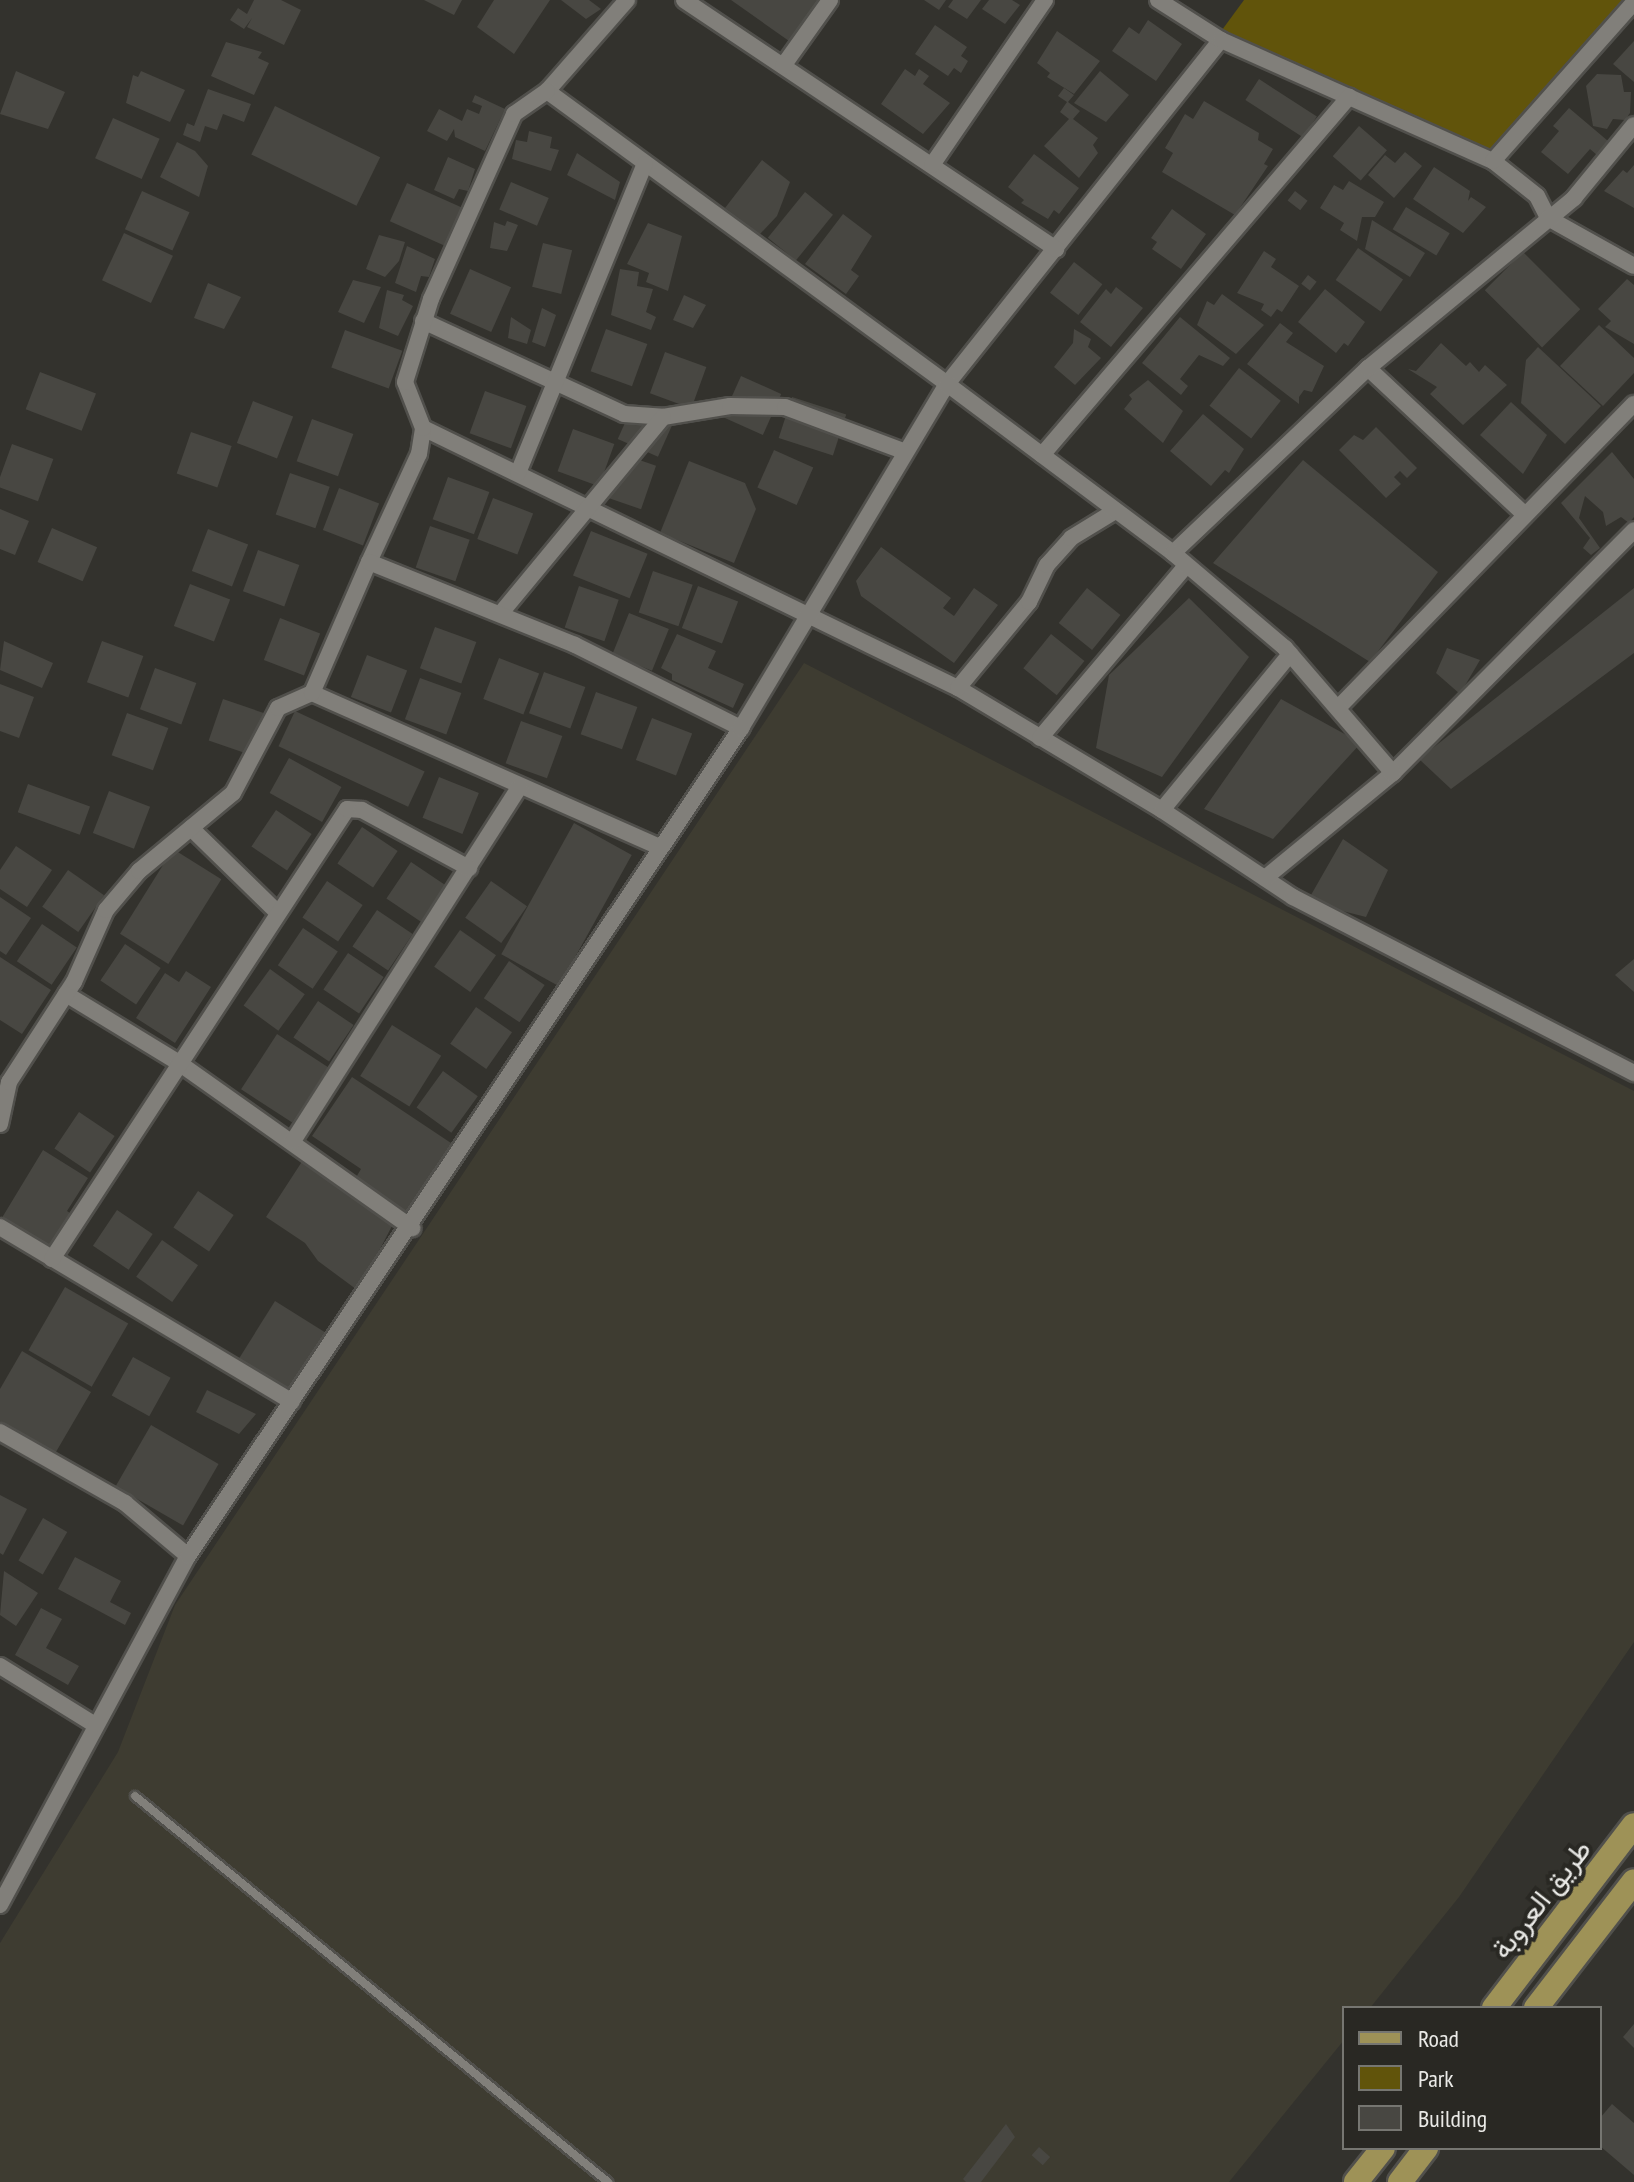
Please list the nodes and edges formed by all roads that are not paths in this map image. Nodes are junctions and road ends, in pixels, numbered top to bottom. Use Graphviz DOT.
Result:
graph roads {
  1 [pos="627,0"];
  2 [pos="684,0"];
  3 [pos="830,0"];
  4 [pos="1045,0"];
  5 [pos="1158,0"];
  6 [pos="1634,2"];
  7 [pos="1221,40"];
  8 [pos="783,66"];
  9 [pos="547,91"];
  10 [pos="1349,97"];
  11 [pos="1634,125"];
  12 [pos="1493,161"];
  13 [pos="645,164"];
  14 [pos="932,165"];
  15 [pos="1548,218"];
  16 [pos="1056,249"];
  17 [pos="1634,266"];
  18 [pos="423,321"];
  19 [pos="1368,368"];
  20 [pos="555,381"];
  21 [pos="947,384"];
  22 [pos="1634,404"];
  23 [pos="663,417"];
  24 [pos="423,428"];
  25 [pos="903,451"];
  26 [pos="1042,455"];
  27 [pos="518,473"];
  28 [pos="592,508"];
  29 [pos="1115,511"];
  30 [pos="1524,514"];
  31 [pos="1634,530"];
  32 [pos="1173,553"];
  33 [pos="369,562"];
  34 [pos="1186,566"];
  35 [pos="501,613"];
  36 [pos="809,613"];
  37 [pos="1290,654"];
  38 [pos="958,688"];
  39 [pos="312,693"];
  40 [pos="1338,708"];
  41 [pos="741,728"];
  42 [pos="1040,738"];
  43 [pos="1393,773"];
  44 [pos="520,786"];
  45 [pos="1162,810"];
  46 [pos="191,828"];
  47 [pos="660,847"];
  48 [pos="469,868"];
  49 [pos="1265,878"];
  50 [pos="276,911"];
  51 [pos="66,994"];
  52 [pos="179,1063"];
  53 [pos="1634,1073"];
  54 [pos="0,1124"];
  55 [pos="293,1141"];
  56 [pos="0,1227"];
  57 [pos="412,1228"];
  58 [pos="52,1259"];
  59 [pos="292,1402"];
  60 [pos="0,1432"];
  61 [pos="188,1556"];
  62 [pos="0,1666"];
  63 [pos="95,1725"];
  64 [pos="135,1796"];
  65 [pos="1634,1825"];
  66 [pos="1634,1881"];
  67 [pos="3,1894"];
  68 [pos="1496,2006"];
  69 [pos="1538,2006"];
  70 [pos="1381,2150"];
  71 [pos="1424,2150"];
  72 [pos="608,2182"];
  73 [pos="1356,2182"];
  74 [pos="1400,2182"];
  1 -- 9 [label="street"];
  2 -- 8 [label="street"];
  3 -- 8 [label="street"];
  4 -- 14 [label="street"];
  5 -- 7 [label="street"];
  6 -- 12 [label="street"];
  7 -- 10 [label="street"];
  7 -- 16 [label="street"];
  8 -- 14 [label="street"];
  9 -- 13 [label="street"];
  9 -- 18 [label="street"];
  10 -- 12 [label="street"];
  10 -- 26 [label="street"];
  11 -- 15 [label="street"];
  12 -- 15 [label="street"];
  13 -- 20 [label="street"];
  13 -- 21 [label="street"];
  14 -- 16 [label="street"];
  15 -- 17 [label="street"];
  15 -- 19 [label="street"];
  16 -- 21 [label="street"];
  18 -- 20 [label="street"];
  18 -- 24 [label="street"];
  19 -- 30 [label="street"];
  19 -- 32 [label="street"];
  20 -- 23 [label="street"];
  20 -- 27 [label="street"];
  21 -- 25 [label="street"];
  21 -- 26 [label="street"];
  22 -- 30 [label="street"];
  23 -- 25 [label="street"];
  23 -- 28 [label="street"];
  24 -- 27 [label="street"];
  24 -- 33 [label="street"];
  25 -- 36 [label="street"];
  26 -- 29 [label="street"];
  27 -- 28 [label="street"];
  28 -- 35 [label="street"];
  28 -- 36 [label="street"];
  29 -- 32 [label="street"];
  29 -- 38 [label="street"];
  30 -- 40 [label="street"];
  31 -- 43 [label="street"];
  32 -- 34 [label="street"];
  33 -- 35 [label="street"];
  33 -- 39 [label="street"];
  34 -- 37 [label="street"];
  34 -- 42 [label="street"];
  35 -- 41 [label="street"];
  36 -- 38 [label="street"];
  36 -- 41 [label="street"];
  37 -- 40 [label="street"];
  37 -- 45 [label="street"];
  38 -- 42 [label="street"];
  39 -- 44 [label="street"];
  39 -- 46 [label="street"];
  40 -- 43 [label="street"];
  41 -- 47 [label="street"];
  42 -- 45 [label="street"];
  43 -- 49 [label="street"];
  44 -- 47 [label="street"];
  44 -- 48 [label="street"];
  45 -- 49 [label="street"];
  46 -- 50 [label="street"];
  46 -- 51 [label="street"];
  47 -- 57 [label="street"];
  48 -- 50 [label="street"];
  48 -- 55 [label="street"];
  49 -- 53 [label="street"];
  50 -- 52 [label="street"];
  51 -- 52 [label="street"];
  51 -- 54 [label="street"];
  52 -- 55 [label="street"];
  52 -- 58 [label="street"];
  55 -- 57 [label="street"];
  56 -- 58 [label="street"];
  57 -- 59 [label="street"];
  58 -- 59 [label="street"];
  59 -- 61 [label="street"];
  60 -- 61 [label="street"];
  61 -- 63 [label="street"];
  62 -- 63 [label="street"];
  63 -- 67 [label="street"];
  64 -- 72 [label="lane"];
  65 -- 68 [label="main road, طريق العروبة"];
  66 -- 69 [label="main road"];
  70 -- 73 [label="main road"];
  71 -- 74 [label="main road"];
}
